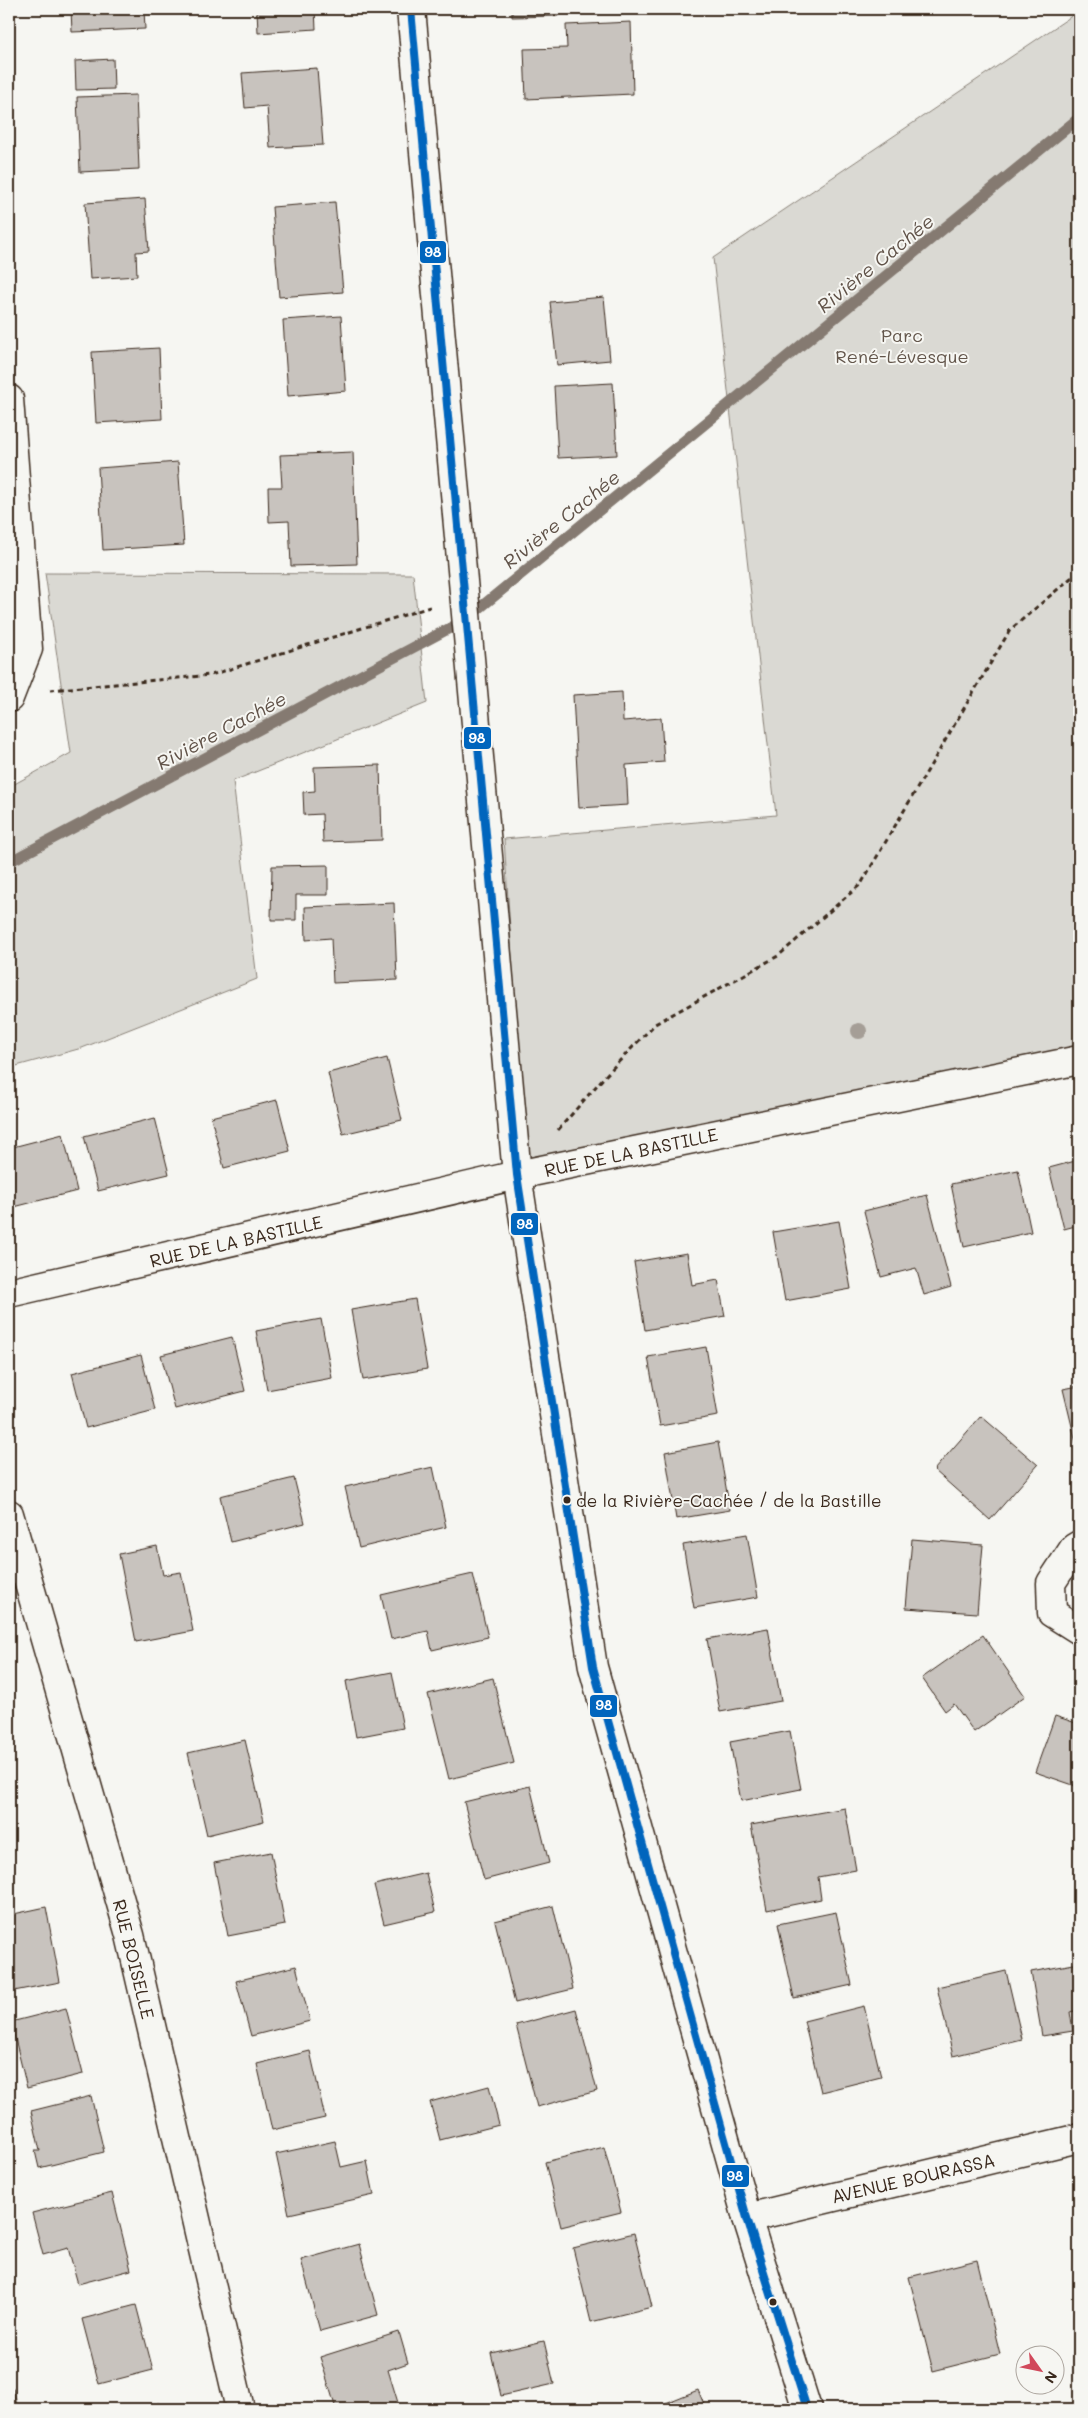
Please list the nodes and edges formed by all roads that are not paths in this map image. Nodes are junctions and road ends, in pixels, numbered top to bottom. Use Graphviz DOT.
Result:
graph roads {
  1 [pos="411,9"];
  2 [pos="9,399"];
  3 [pos="10,696"];
  4 [pos="1079,1060"];
  5 [pos="517,1175"];
  6 [pos="9,1293"];
  7 [pos="9,1514"];
  8 [pos="1079,1545"];
  9 [pos="1079,1630"];
  10 [pos="1079,2138"];
  11 [pos="747,2218"];
  12 [pos="240,2409"];
  13 [pos="807,2409"];
  1 -- 5 [label="street"];
  2 -- 3 [label="street"];
  4 -- 5 [label="street, RUE DE LA BASTILLE"];
  5 -- 6 [label="street, RUE DE LA BASTILLE"];
  5 -- 11 [label="street"];
  7 -- 12 [label="street, RUE BOISELLE"];
  8 -- 9 [label="street"];
  10 -- 11 [label="street, AVENUE BOURASSA"];
  11 -- 13 [label="street"];
}
